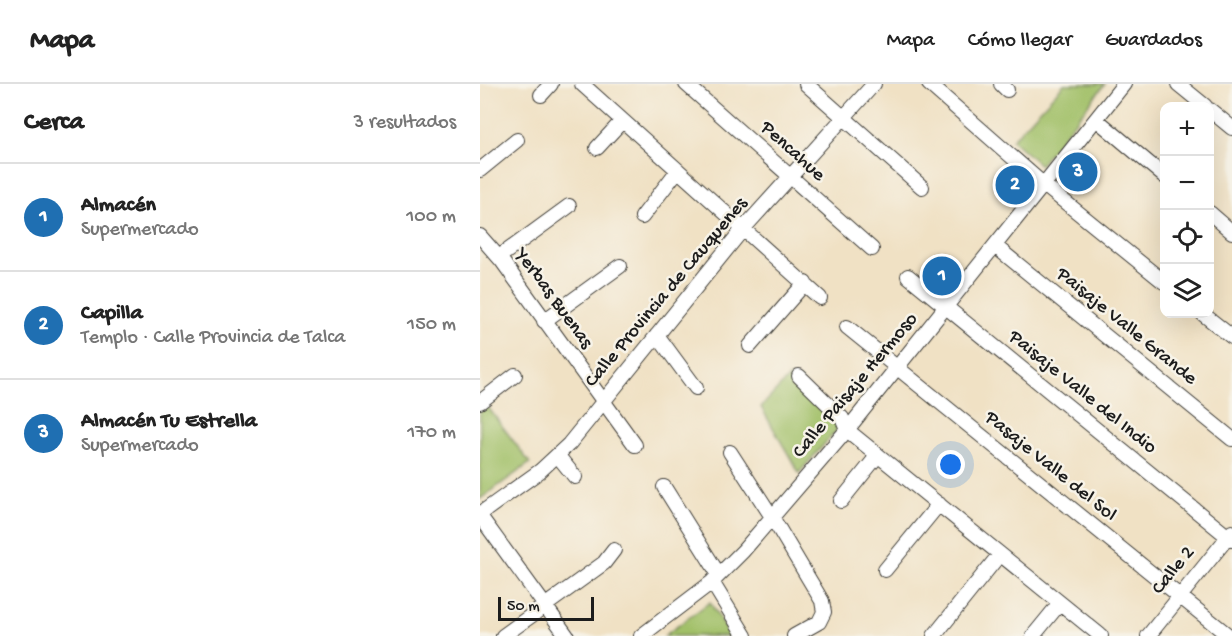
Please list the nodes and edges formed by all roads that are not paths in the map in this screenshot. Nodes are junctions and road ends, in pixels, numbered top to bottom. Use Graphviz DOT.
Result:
graph roads {
  1 [pos="551,84"];
  2 [pos="582,84"];
  3 [pos="686,84"];
  4 [pos="806,84"];
  5 [pos="874,84"];
  6 [pos="929,84"];
  7 [pos="1124,84"];
  8 [pos="1178,84"];
  9 [pos="541,95"];
  10 [pos="1200,102"];
  11 [pos="1214,114"];
  12 [pos="844,118"];
  13 [pos="1096,118"];
  14 [pos="622,121"];
  15 [pos="1232,128"];
  16 [pos="518,140"];
  17 [pos="597,148"];
  18 [pos="480,170"];
  19 [pos="678,171"];
  20 [pos="1160,173"];
  21 [pos="790,177"];
  22 [pos="1044,185"];
  23 [pos="922,187"];
  24 [pos="569,206"];
  25 [pos="642,217"];
  26 [pos="1214,217"];
  27 [pos="744,229"];
  28 [pos="1232,232"];
  29 [pos="480,236"];
  30 [pos="994,246"];
  31 [pos="872,249"];
  32 [pos="499,257"];
  33 [pos="620,266"];
  34 [pos="908,276"];
  35 [pos="1160,279"];
  36 [pos="805,283"];
  37 [pos="820,298"];
  38 [pos="946,308"];
  39 [pos="1208,318"];
  40 [pos="544,321"];
  41 [pos="847,327"];
  42 [pos="657,335"];
  43 [pos="1232,336"];
  44 [pos="750,346"];
  45 [pos="897,368"];
  46 [pos="515,375"];
  47 [pos="799,376"];
  48 [pos="696,388"];
  49 [pos="603,401"];
  50 [pos="480,402"];
  51 [pos="847,430"];
  52 [pos="1232,439"];
  53 [pos="635,445"];
  54 [pos="729,452"];
  55 [pos="878,455"];
  56 [pos="558,456"];
  57 [pos="575,477"];
  58 [pos="664,487"];
  59 [pos="841,501"];
  60 [pos="939,504"];
  61 [pos="480,515"];
  62 [pos="772,517"];
  63 [pos="1231,536"];
  64 [pos="614,550"];
  65 [pos="1000,554"];
  66 [pos="885,570"];
  67 [pos="716,578"];
  68 [pos="1179,596"];
  69 [pos="1060,603"];
  70 [pos="546,606"];
  71 [pos="503,636"];
  72 [pos="567,636"];
  73 [pos="641,636"];
  74 [pos="745,636"];
  75 [pos="794,636"];
  76 [pos="934,636"];
  77 [pos="1033,636"];
  78 [pos="1101,636"];
  79 [pos="1148,636"];
  80 [pos="1229,636"];
  1 -- 9 [label="street"];
  2 -- 14 [label="street"];
  3 -- 21 [label="street, Pencahue"];
  4 -- 12 [label="street"];
  5 -- 12 [label="street, Calle Provincia de Cauquenes"];
  6 -- 22 [label="street"];
  7 -- 13 [label="street, Calle Paisaje Hermoso"];
  8 -- 10 [label="street"];
  11 -- 15 [label="street"];
  12 -- 21 [label="street, Calle Provincia de Cauquenes"];
  12 -- 23 [label="street"];
  13 -- 20 [label="street"];
  13 -- 22 [label="street, Calle Paisaje Hermoso"];
  14 -- 17 [label="street"];
  14 -- 19 [label="street"];
  16 -- 18 [label="street"];
  19 -- 25 [label="street"];
  19 -- 27 [label="street"];
  21 -- 27 [label="street, Calle Provincia de Cauquenes"];
  21 -- 31 [label="street, Pencahue"];
  22 -- 30 [label="street, Calle Paisaje Hermoso"];
  22 -- 35 [label="street"];
  24 -- 32 [label="street"];
  26 -- 28 [label="street"];
  27 -- 36 [label="street"];
  27 -- 42 [label="street, Calle Provincia de Cauquenes"];
  29 -- 32 [label="street, Yerbas Buenas"];
  30 -- 38 [label="street, Calle Paisaje Hermoso"];
  30 -- 52 [label="street, Paisaje Valle Grande"];
  32 -- 40 [label="street, Yerbas Buenas"];
  33 -- 40 [label="street"];
  34 -- 38 [label="street, Paisaje Valle del Indio"];
  36 -- 37 [label="street"];
  36 -- 44 [label="street"];
  38 -- 45 [label="street, Calle Paisaje Hermoso"];
  38 -- 63 [label="street, Paisaje Valle del Indio"];
  39 -- 43 [label="street"];
  40 -- 49 [label="street, Yerbas Buenas"];
  41 -- 45 [label="street, Pasaje Valle del Sol"];
  42 -- 48 [label="street"];
  42 -- 49 [label="street, Calle Provincia de Cauquenes"];
  45 -- 51 [label="street, Calle Paisaje Hermoso"];
  45 -- 68 [label="street, Pasaje Valle del Sol"];
  46 -- 50 [label="street"];
  47 -- 51 [label="street"];
  49 -- 53 [label="street, Yerbas Buenas"];
  49 -- 56 [label="street, Calle Provincia de Cauquenes"];
  51 -- 55 [label="street"];
  51 -- 62 [label="street, Calle Paisaje Hermoso"];
  54 -- 62 [label="street"];
  55 -- 59 [label="street"];
  55 -- 60 [label="street"];
  56 -- 57 [label="street"];
  56 -- 61 [label="street, Calle Provincia de Cauquenes"];
  58 -- 67 [label="street"];
  60 -- 65 [label="street"];
  60 -- 66 [label="street"];
  61 -- 70 [label="street"];
  62 -- 67 [label="street, Calle Paisaje Hermoso"];
  62 -- 75 [label="street"];
  63 -- 68 [label="street, Calle 2"];
  64 -- 70 [label="street"];
  65 -- 69 [label="street"];
  65 -- 76 [label="street"];
  67 -- 73 [label="street, Calle Paisaje Hermoso"];
  67 -- 74 [label="street"];
  68 -- 79 [label="street, Calle 2"];
  68 -- 80 [label="street, Pasaje Valle del Sol"];
  69 -- 77 [label="street"];
  69 -- 78 [label="street"];
  70 -- 71 [label="street"];
  70 -- 72 [label="street"];
}
